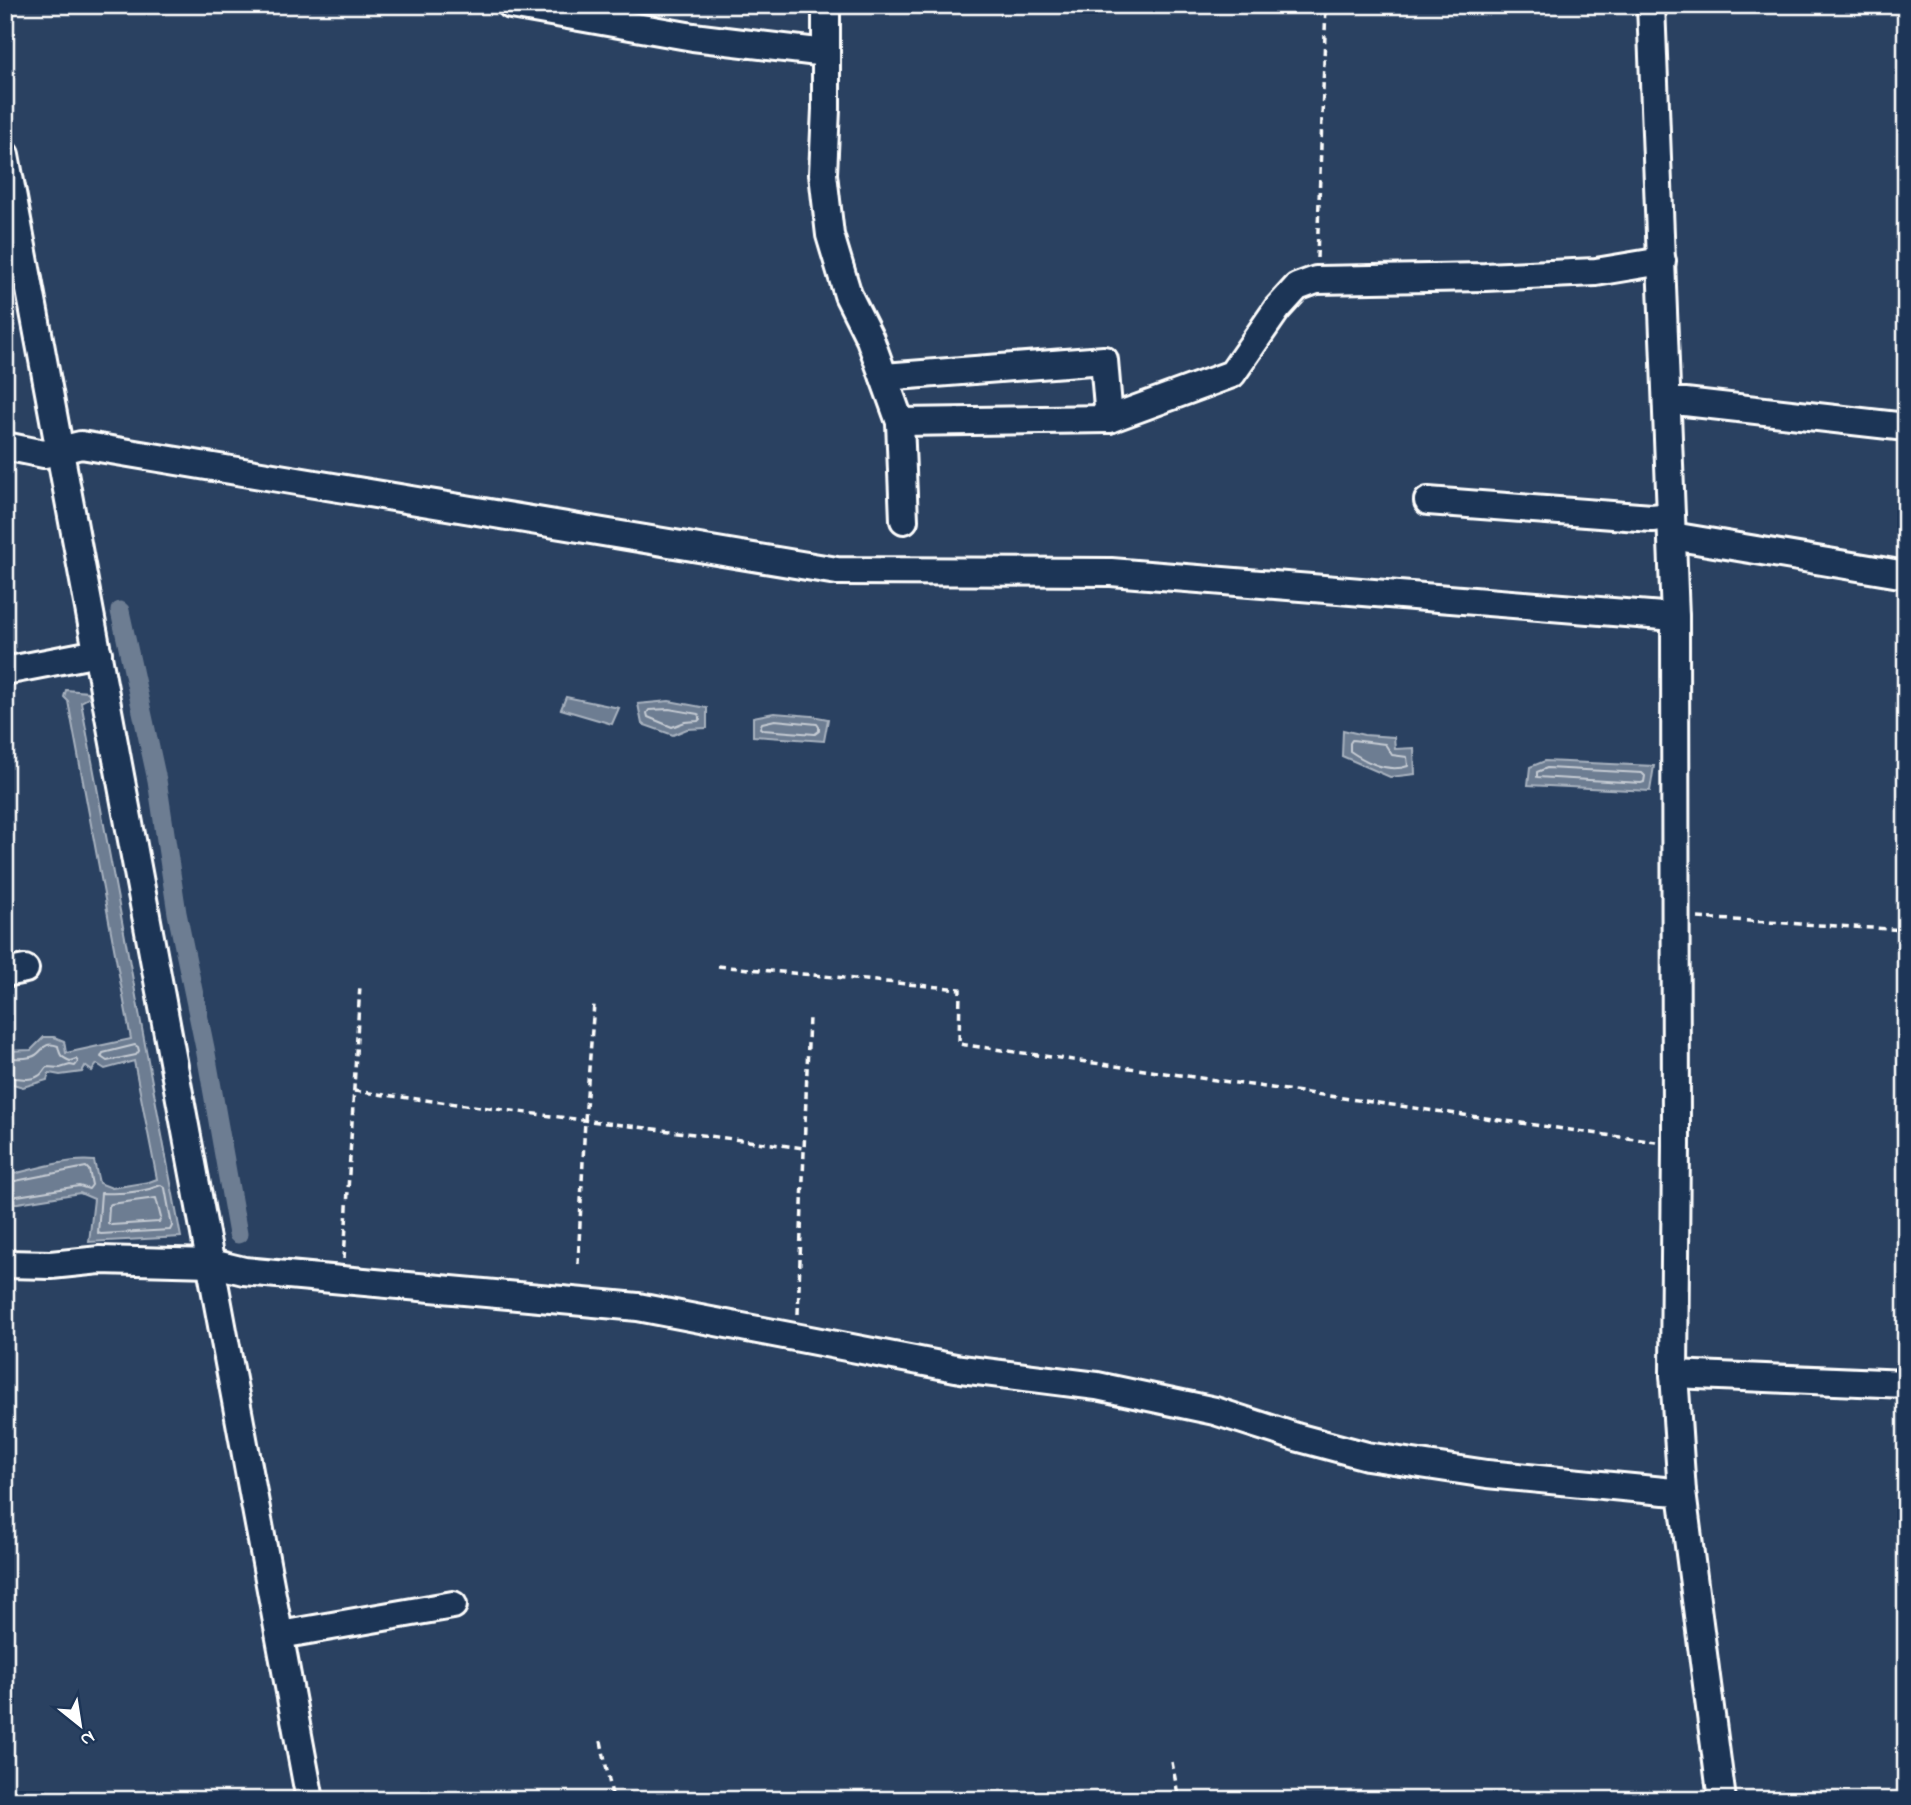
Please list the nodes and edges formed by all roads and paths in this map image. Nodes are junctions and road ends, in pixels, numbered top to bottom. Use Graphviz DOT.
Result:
graph roads {
  1 [pos="511,5"];
  2 [pos="826,5"];
  3 [pos="1326,5"];
  4 [pos="1651,5"];
  5 [pos="826,53"];
  6 [pos="5,155"];
  7 [pos="1662,261"];
  8 [pos="1316,280"];
  9 [pos="884,377"];
  10 [pos="1667,402"];
  11 [pos="1110,419"];
  12 [pos="900,422"];
  13 [pos="1906,427"];
  14 [pos="5,446"];
  15 [pos="60,450"];
  16 [pos="1428,501"];
  17 [pos="904,520"];
  18 [pos="1672,526"];
  19 [pos="1906,575"];
  20 [pos="1675,617"];
  21 [pos="98,653"];
  22 [pos="5,671"];
  23 [pos="1675,916"];
  24 [pos="1906,930"];
  25 [pos="718,966"];
  26 [pos="360,985"];
  27 [pos="594,1004"];
  28 [pos="809,1016"];
  29 [pos="354,1091"];
  30 [pos="585,1120"];
  31 [pos="1676,1144"];
  32 [pos="804,1148"];
  33 [pos="211,1263"];
  34 [pos="5,1264"];
  35 [pos="578,1264"];
  36 [pos="342,1280"];
  37 [pos="797,1337"];
  38 [pos="1674,1374"];
  39 [pos="1906,1384"];
  40 [pos="1682,1492"];
  41 [pos="453,1605"];
  42 [pos="280,1634"];
  43 [pos="601,1741"];
  44 [pos="1172,1762"];
  45 [pos="310,1800"];
  46 [pos="613,1800"];
  47 [pos="1179,1800"];
  48 [pos="1722,1800"];
  1 -- 5 [label="street"];
  2 -- 5 [label="street"];
  3 -- 8 [label="path"];
  4 -- 7 [label="street"];
  5 -- 9 [label="street"];
  6 -- 15 [label="street"];
  7 -- 8 [label="street"];
  7 -- 10 [label="street"];
  8 -- 11 [label="street"];
  9 -- 11 [label="street"];
  9 -- 12 [label="street"];
  10 -- 13 [label="street"];
  10 -- 18 [label="street"];
  11 -- 12 [label="street"];
  12 -- 17 [label="street"];
  14 -- 15 [label="street"];
  15 -- 20 [label="street"];
  15 -- 21 [label="street"];
  16 -- 18 [label="street"];
  18 -- 19 [label="street"];
  18 -- 20 [label="street"];
  20 -- 23 [label="street"];
  21 -- 22 [label="street"];
  21 -- 33 [label="street"];
  23 -- 24 [label="path"];
  23 -- 31 [label="street"];
  25 -- 31 [label="path"];
  26 -- 29 [label="path"];
  27 -- 30 [label="path"];
  28 -- 32 [label="path"];
  29 -- 30 [label="path"];
  29 -- 36 [label="path"];
  30 -- 32 [label="path"];
  30 -- 35 [label="path"];
  31 -- 38 [label="street"];
  32 -- 37 [label="path"];
  33 -- 34 [label="street"];
  33 -- 36 [label="street"];
  33 -- 42 [label="street"];
  36 -- 37 [label="street"];
  37 -- 40 [label="street"];
  38 -- 39 [label="street"];
  38 -- 40 [label="street"];
  40 -- 48 [label="street"];
  41 -- 42 [label="street"];
  42 -- 45 [label="street"];
  43 -- 46 [label="path"];
  44 -- 47 [label="path"];
}
